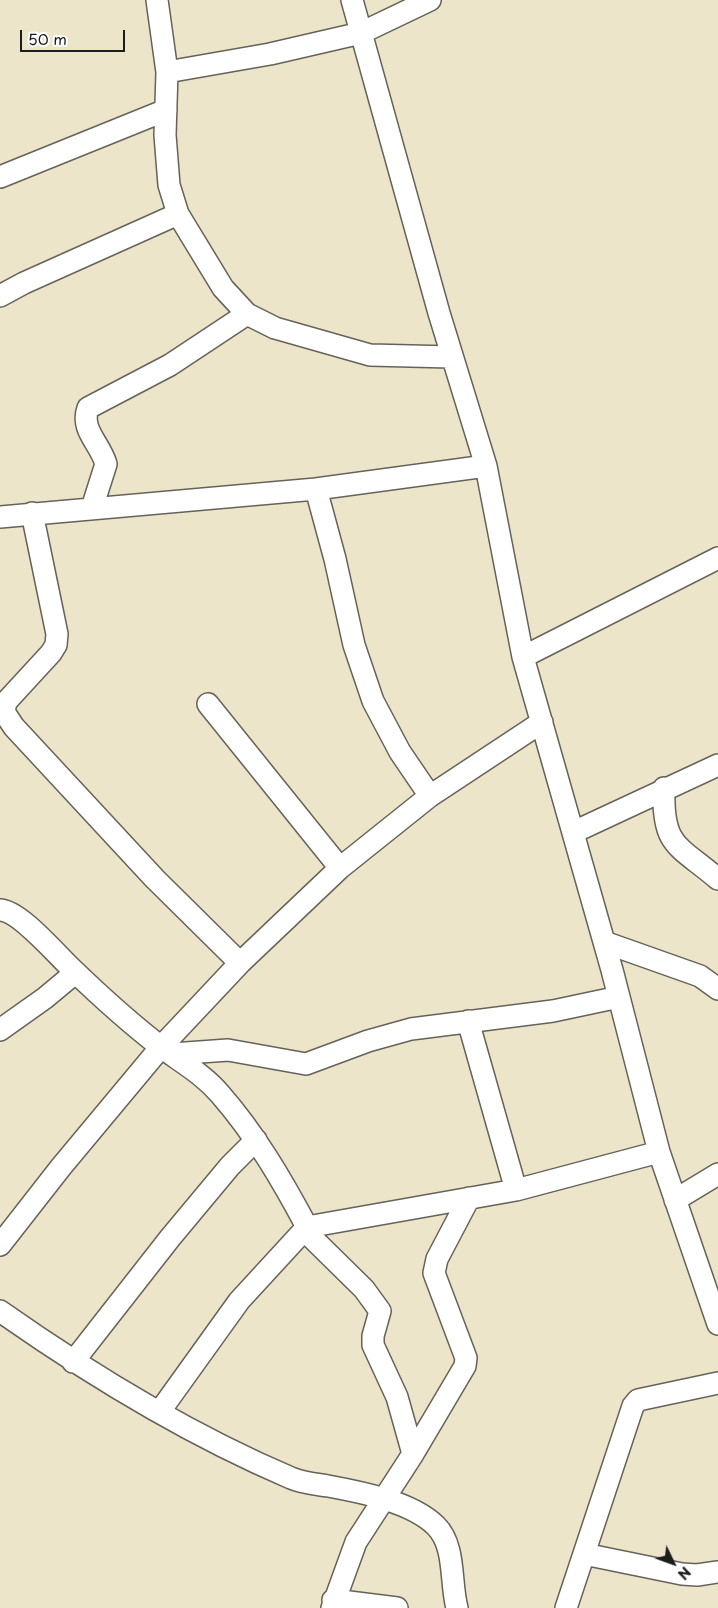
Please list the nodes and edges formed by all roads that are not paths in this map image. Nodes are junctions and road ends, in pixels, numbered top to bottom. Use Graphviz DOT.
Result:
graph roads {
  1 [pos="157,0"];
  2 [pos="352,0"];
  3 [pos="430,0"];
  4 [pos="361,33"];
  5 [pos="167,72"];
  6 [pos="166,110"];
  7 [pos="0,177"];
  8 [pos="178,214"];
  9 [pos="0,296"];
  10 [pos="247,314"];
  11 [pos="451,357"];
  12 [pos="486,466"];
  13 [pos="316,489"];
  14 [pos="92,508"];
  15 [pos="32,513"];
  16 [pos="0,516"];
  17 [pos="718,558"];
  18 [pos="523,657"];
  19 [pos="208,704"];
  20 [pos="542,722"];
  21 [pos="718,765"];
  22 [pos="664,788"];
  23 [pos="430,796"];
  24 [pos="574,832"];
  25 [pos="340,868"];
  26 [pos="718,879"];
  27 [pos="0,910"];
  28 [pos="604,942"];
  29 [pos="240,963"];
  30 [pos="75,972"];
  31 [pos="718,989"];
  32 [pos="619,997"];
  33 [pos="468,1021"];
  34 [pos="0,1030"];
  35 [pos="167,1050"];
  36 [pos="256,1140"];
  37 [pos="659,1152"];
  38 [pos="718,1174"];
  39 [pos="516,1190"];
  40 [pos="469,1198"];
  41 [pos="675,1200"];
  42 [pos="306,1228"];
  43 [pos="0,1245"];
  44 [pos="714,1294"];
  45 [pos="0,1311"];
  46 [pos="718,1324"];
  47 [pos="74,1362"];
  48 [pos="718,1383"];
  49 [pos="160,1411"];
  50 [pos="413,1454"];
  51 [pos="382,1499"];
  52 [pos="584,1554"];
  53 [pos="718,1572"];
  54 [pos="332,1604"];
  55 [pos="398,1608"];
  56 [pos="457,1608"];
  57 [pos="566,1608"];
  1 -- 5 [label="street"];
  2 -- 4 [label="street"];
  3 -- 4 [label="street"];
  4 -- 5 [label="street"];
  4 -- 11 [label="street"];
  5 -- 6 [label="street"];
  6 -- 7 [label="street"];
  6 -- 8 [label="street"];
  8 -- 9 [label="street"];
  8 -- 10 [label="street"];
  10 -- 11 [label="street"];
  10 -- 14 [label="street"];
  11 -- 12 [label="street"];
  12 -- 13 [label="street"];
  12 -- 18 [label="street"];
  13 -- 14 [label="street"];
  13 -- 23 [label="street"];
  14 -- 15 [label="street"];
  15 -- 16 [label="street"];
  15 -- 29 [label="street"];
  17 -- 18 [label="street"];
  18 -- 20 [label="street"];
  19 -- 25 [label="street"];
  20 -- 23 [label="street"];
  20 -- 24 [label="street"];
  21 -- 22 [label="street"];
  22 -- 24 [label="street"];
  22 -- 26 [label="street"];
  23 -- 25 [label="street"];
  24 -- 28 [label="street"];
  25 -- 29 [label="street"];
  27 -- 30 [label="street"];
  28 -- 31 [label="street"];
  28 -- 32 [label="street"];
  29 -- 35 [label="street"];
  30 -- 34 [label="street"];
  30 -- 35 [label="street"];
  32 -- 33 [label="street"];
  32 -- 37 [label="street"];
  33 -- 35 [label="street"];
  33 -- 39 [label="street"];
  35 -- 36 [label="street"];
  35 -- 43 [label="street"];
  36 -- 42 [label="street"];
  36 -- 47 [label="street"];
  37 -- 39 [label="street"];
  37 -- 41 [label="street"];
  38 -- 41 [label="street"];
  39 -- 40 [label="street"];
  40 -- 42 [label="street"];
  40 -- 50 [label="street"];
  41 -- 44 [label="street"];
  42 -- 49 [label="street"];
  42 -- 50 [label="street"];
  44 -- 46 [label="street"];
  45 -- 47 [label="street"];
  47 -- 49 [label="street"];
  48 -- 52 [label="street"];
  49 -- 51 [label="street"];
  50 -- 51 [label="street"];
  51 -- 54 [label="street"];
  51 -- 56 [label="street"];
  52 -- 53 [label="street"];
  52 -- 57 [label="street"];
  54 -- 55 [label="street"];
}
